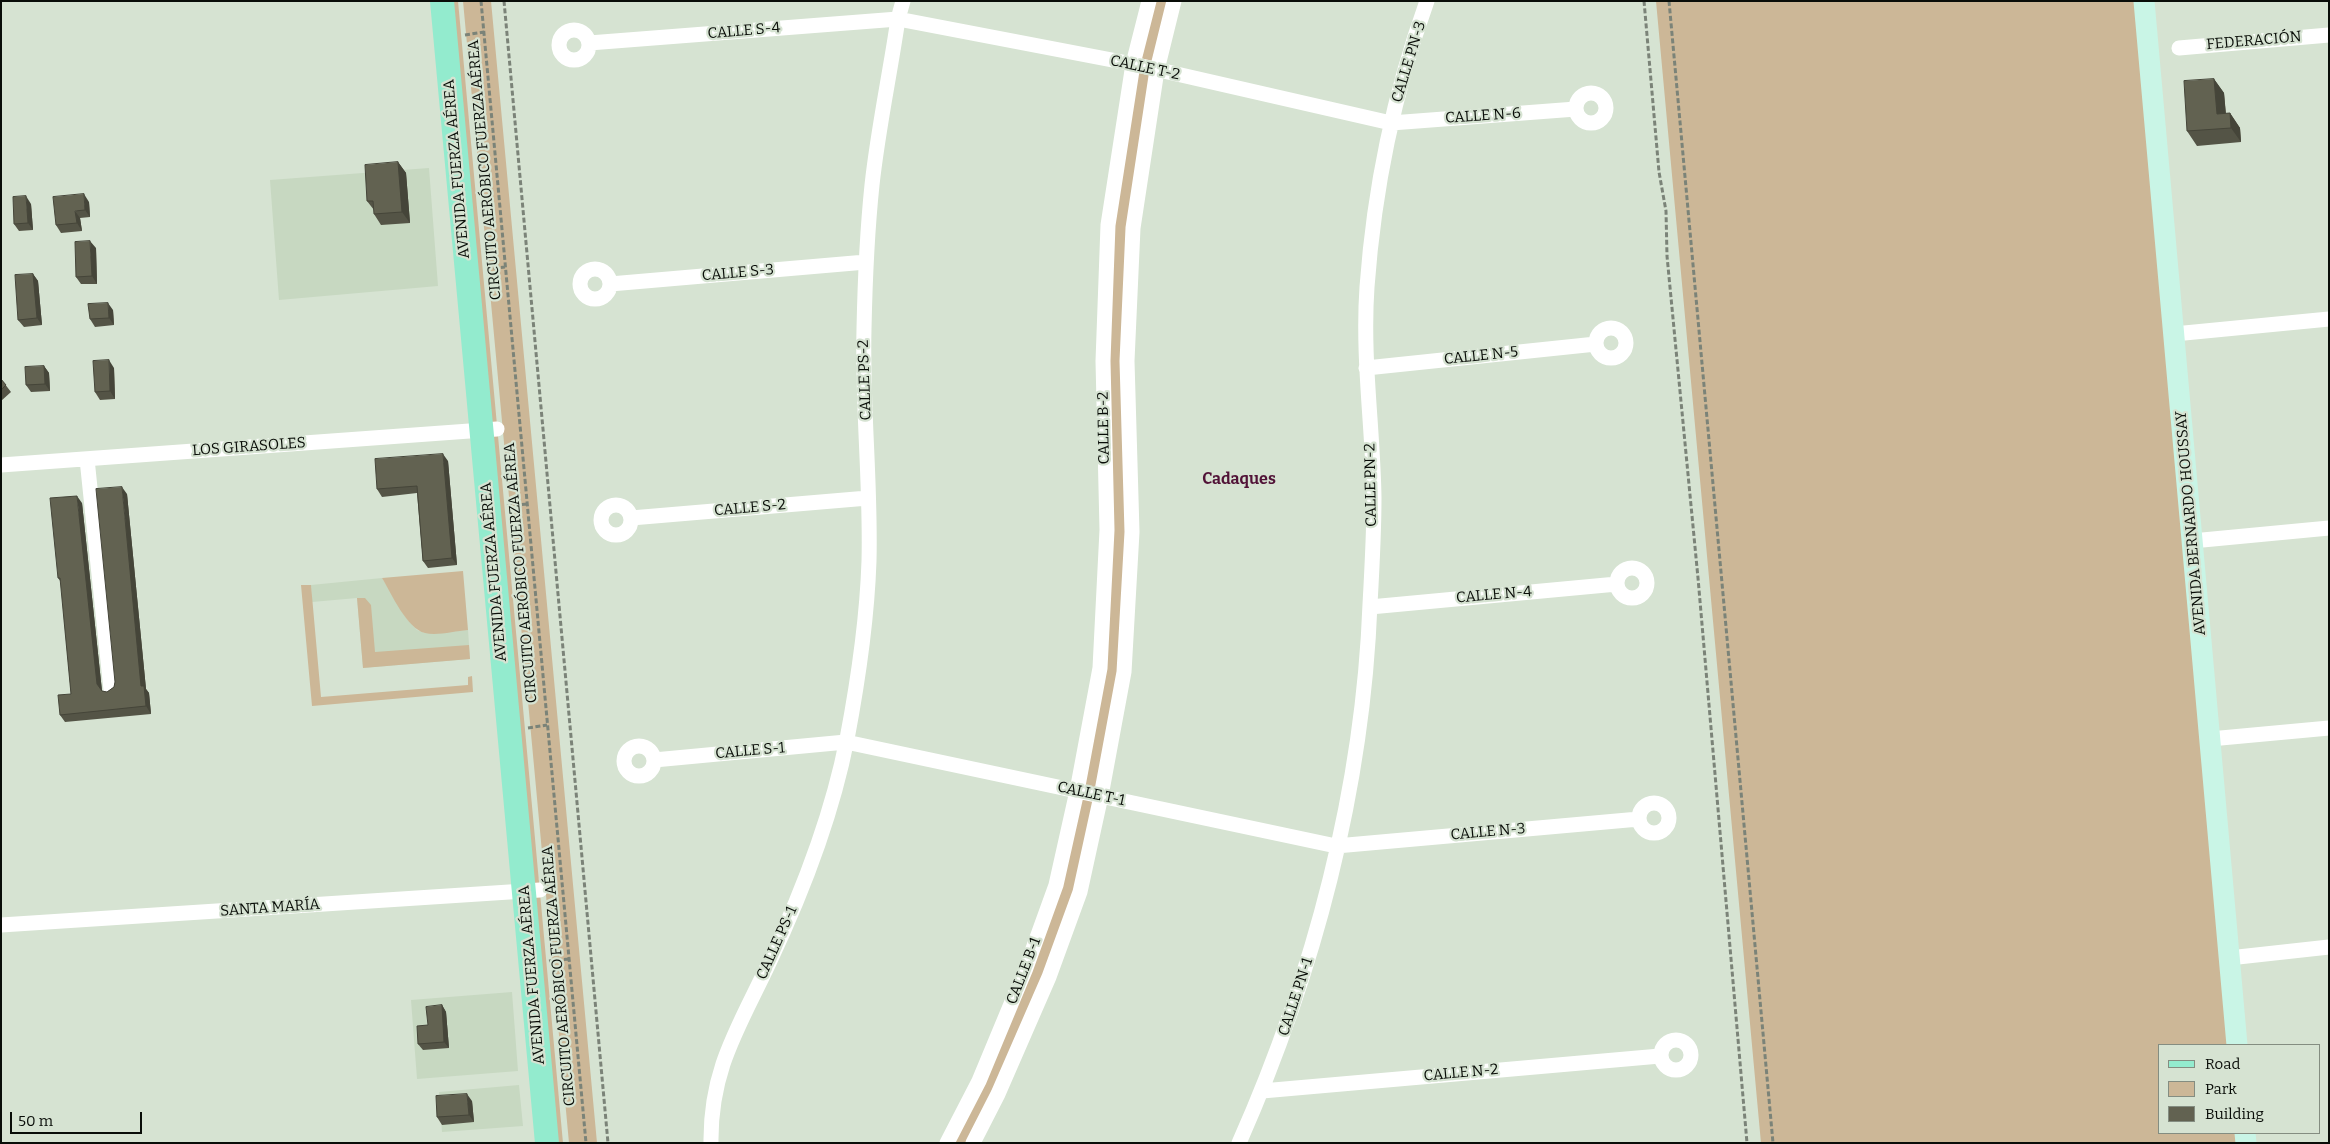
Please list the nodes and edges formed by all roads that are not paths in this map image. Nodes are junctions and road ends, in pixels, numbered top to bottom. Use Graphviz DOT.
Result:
graph roads {
  1 [pos="442,1"];
  2 [pos="458,1"];
  3 [pos="903,1"];
  4 [pos="1149,1"];
  5 [pos="1174,1"];
  6 [pos="1428,1"];
  7 [pos="2144,1"];
  8 [pos="898,19"];
  9 [pos="2329,35"];
  10 [pos="589,44"];
  11 [pos="2179,48"];
  12 [pos="1133,64"];
  13 [pos="1157,70"];
  14 [pos="1576,109"];
  15 [pos="1391,123"];
  16 [pos="866,262"];
  17 [pos="610,284"];
  18 [pos="2329,319"];
  19 [pos="2174,334"];
  20 [pos="1596,344"];
  21 [pos="1366,368"];
  22 [pos="489,430"];
  23 [pos="87,459"];
  24 [pos="1,465"];
  25 [pos="868,498"];
  26 [pos="631,518"];
  27 [pos="2329,528"];
  28 [pos="2192,541"];
  29 [pos="1617,584"];
  30 [pos="1370,607"];
  31 [pos="111,690"];
  32 [pos="2329,728"];
  33 [pos="2210,739"];
  34 [pos="846,742"];
  35 [pos="654,760"];
  36 [pos="1077,791"];
  37 [pos="1102,796"];
  38 [pos="1639,819"];
  39 [pos="1336,846"];
  40 [pos="532,891"];
  41 [pos="1,926"];
  42 [pos="2329,947"];
  43 [pos="2230,958"];
  44 [pos="2237,1044"];
  45 [pos="1660,1056"];
  46 [pos="979,1081"];
  47 [pos="1262,1091"];
  48 [pos="998,1094"];
  49 [pos="547,1143"];
  50 [pos="563,1143"];
  51 [pos="711,1143"];
  52 [pos="947,1143"];
  53 [pos="973,1143"];
  54 [pos="1239,1143"];
  1 -- 22 [label="main road, AVENIDA FUERZA AÉREA"];
  2 -- 22 [label="main road, AVENIDA FUERZA AÉREA"];
  3 -- 8 [label="street, CALLE PS-2"];
  4 -- 12 [label="street, CALLE B-2"];
  5 -- 13 [label="street, CALLE B-2"];
  6 -- 15 [label="street, CALLE PN-3"];
  7 -- 19 [label="main road, AVENIDA BERNARDO HOUSSAY"];
  8 -- 10 [label="street, CALLE S-4"];
  8 -- 12 [label="street, CALLE T-2"];
  8 -- 16 [label="street, CALLE PS-2"];
  9 -- 11 [label="street, FEDERACIÓN"];
  12 -- 13 [label="street, CALLE T-2"];
  12 -- 36 [label="street, CALLE B-2"];
  13 -- 15 [label="street, CALLE T-2"];
  13 -- 37 [label="street, CALLE B-2"];
  14 -- 15 [label="street, CALLE N-6"];
  15 -- 21 [label="street, CALLE PN-2"];
  16 -- 17 [label="street, CALLE S-3"];
  16 -- 25 [label="street, CALLE PS-2"];
  18 -- 19 [label="street"];
  19 -- 28 [label="main road, AVENIDA BERNARDO HOUSSAY"];
  20 -- 21 [label="street, CALLE N-5"];
  21 -- 30 [label="street, CALLE PN-2"];
  22 -- 23 [label="street, LOS GIRASOLES"];
  22 -- 40 [label="main road, AVENIDA FUERZA AÉREA"];
  22 -- 40 [label="main road, AVENIDA FUERZA AÉREA"];
  23 -- 24 [label="street, LOS GIRASOLES"];
  23 -- 31 [label="street"];
  25 -- 26 [label="street, CALLE S-2"];
  25 -- 34 [label="street, CALLE PS-2"];
  27 -- 28 [label="street"];
  28 -- 33 [label="main road, AVENIDA BERNARDO HOUSSAY"];
  29 -- 30 [label="street, CALLE N-4"];
  30 -- 39 [label="street, CALLE PN-2"];
  32 -- 33 [label="street"];
  33 -- 43 [label="main road, AVENIDA BERNARDO HOUSSAY"];
  34 -- 35 [label="street, CALLE S-1"];
  34 -- 36 [label="street, CALLE T-1"];
  34 -- 51 [label="street, CALLE PS-1"];
  36 -- 37 [label="street, CALLE T-1"];
  36 -- 46 [label="street, CALLE B-1"];
  37 -- 39 [label="street, CALLE T-1"];
  37 -- 48 [label="street, CALLE B-1"];
  38 -- 39 [label="street, CALLE N-3"];
  39 -- 47 [label="street, CALLE PN-1"];
  40 -- 41 [label="street, SANTA MARÍA"];
  40 -- 49 [label="main road, AVENIDA FUERZA AÉREA"];
  40 -- 50 [label="main road, AVENIDA FUERZA AÉREA"];
  42 -- 43 [label="street"];
  43 -- 44 [label="main road, AVENIDA BERNARDO HOUSSAY"];
  45 -- 47 [label="street, CALLE N-2"];
  46 -- 48 [label="street"];
  46 -- 52 [label="street, CALLE B-1"];
  47 -- 54 [label="street, CALLE PN-1"];
  48 -- 53 [label="street, CALLE B-1"];
}
